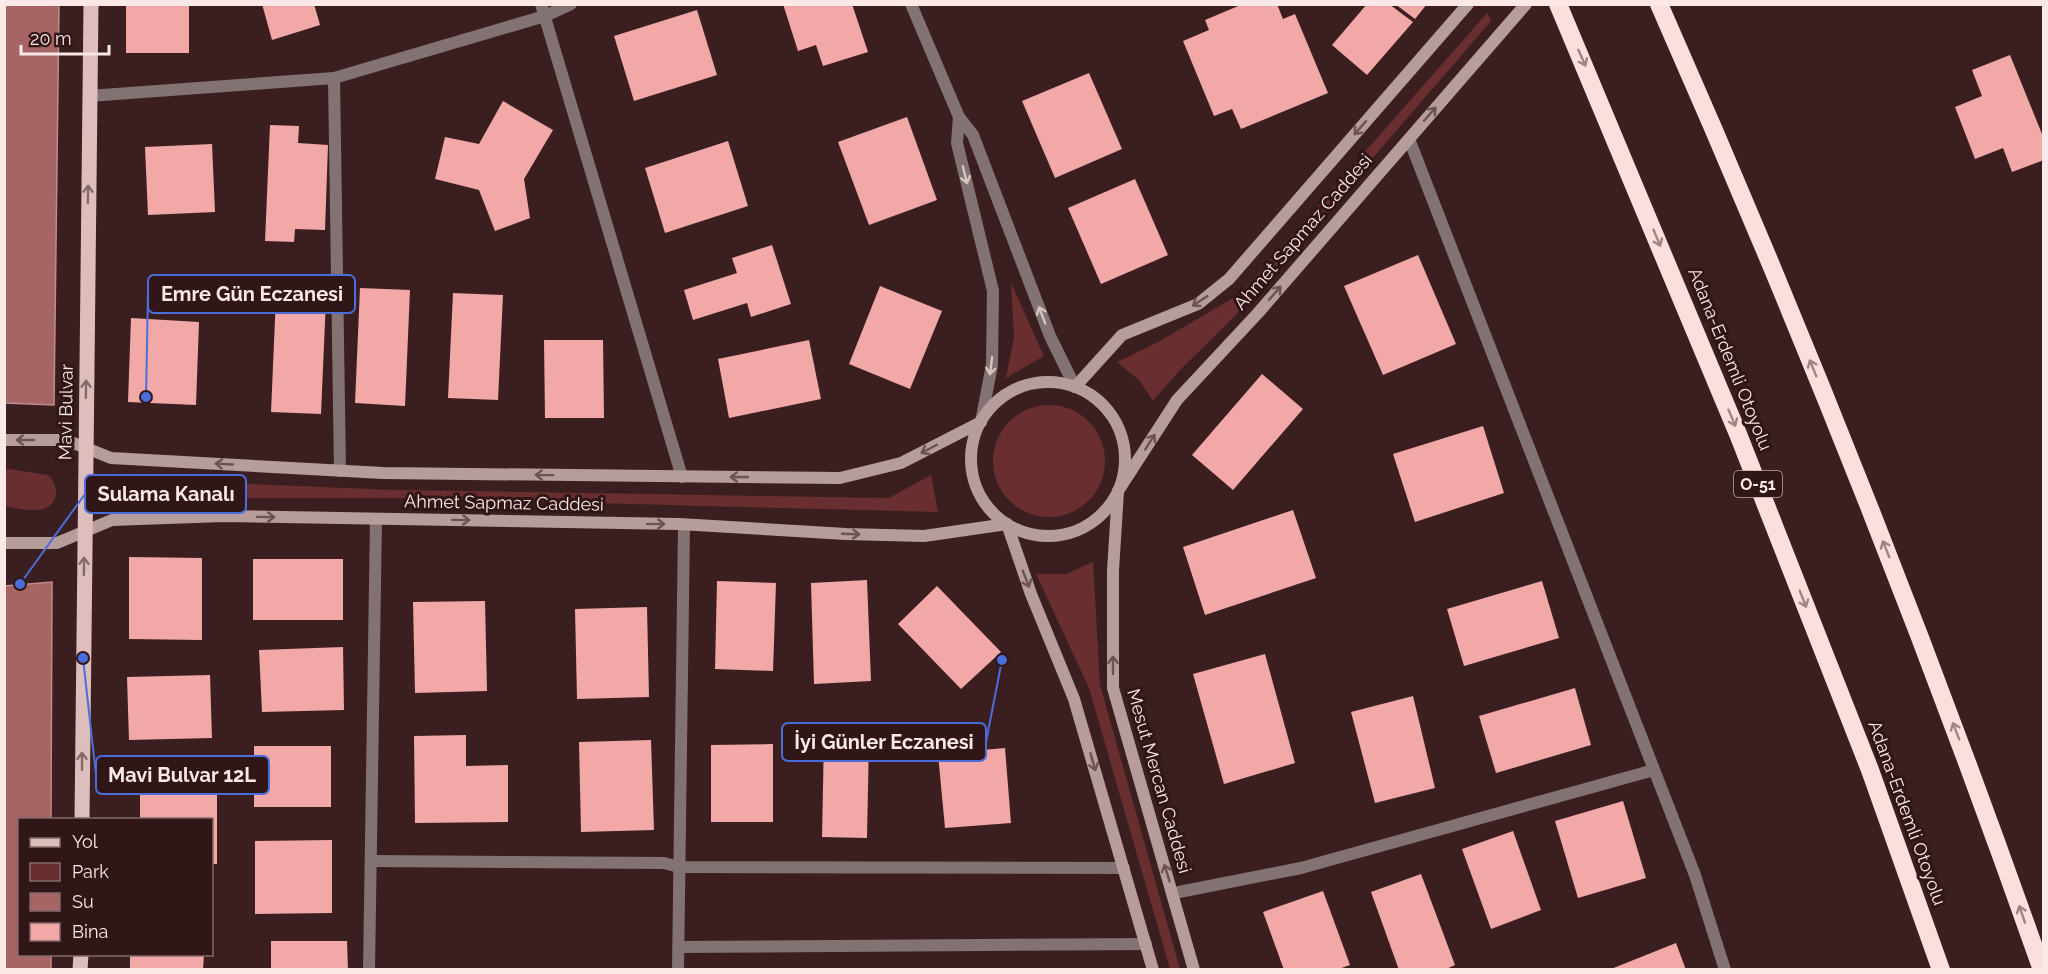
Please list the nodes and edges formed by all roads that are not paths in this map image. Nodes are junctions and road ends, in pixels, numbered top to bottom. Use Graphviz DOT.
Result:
graph roads {
  1 [pos="91,4"];
  2 [pos="571,4"];
  3 [pos="911,4"];
  4 [pos="1468,4"];
  5 [pos="1526,4"];
  6 [pos="1558,4"];
  7 [pos="1659,4"];
  8 [pos="543,10"];
  9 [pos="334,78"];
  10 [pos="89,96"];
  11 [pos="959,117"];
  12 [pos="1409,139"];
  13 [pos="1075,387"];
  14 [pos="981,422"];
  15 [pos="4,440"];
  16 [pos="85,448"];
  17 [pos="340,471"];
  18 [pos="682,477"];
  19 [pos="1118,491"];
  20 [pos="376,519"];
  21 [pos="1007,524"];
  22 [pos="684,525"];
  23 [pos="84,532"];
  24 [pos="4,543"];
  25 [pos="1654,770"];
  26 [pos="82,818"];
  27 [pos="371,861"];
  28 [pos="679,867"];
  29 [pos="1124,867"];
  30 [pos="1173,893"];
  31 [pos="1146,944"];
  32 [pos="679,947"];
  33 [pos="369,969"];
  34 [pos="678,969"];
  35 [pos="1153,969"];
  36 [pos="1194,969"];
  37 [pos="1725,969"];
  38 [pos="1941,969"];
  39 [pos="2042,969"];
  1 -- 10 [label="main road, Mavi Bulvar"];
  2 -- 8 [label="street"];
  3 -- 11 [label="street"];
  4 -- 13 [label="main road, Ahmet Sapmaz Caddesi, one-way"];
  12 -- 5 [label="main road, Ahmet Sapmaz Caddesi, one-way"];
  6 -- 38 [label="highway, Adana-Erdemli Otoyolu / O-51, one-way"];
  39 -- 7 [label="highway, one-way"];
  8 -- 9 [label="street"];
  8 -- 18 [label="street"];
  9 -- 10 [label="street"];
  9 -- 17 [label="street"];
  16 -- 10 [label="main road, Mavi Bulvar, one-way"];
  13 -- 11 [label="street, one-way"];
  11 -- 14 [label="street, one-way"];
  19 -- 12 [label="main road, Ahmet Sapmaz Caddesi, one-way"];
  12 -- 25 [label="street"];
  13 -- 14 [label="main road"];
  13 -- 19 [label="main road"];
  14 -- 18 [label="main road, Ahmet Sapmaz Caddesi, one-way"];
  14 -- 21 [label="main road"];
  16 -- 15 [label="main road, Ahmet Sapmaz Caddesi, one-way"];
  17 -- 16 [label="main road, Ahmet Sapmaz Caddesi, one-way"];
  16 -- 23 [label="main road, Mavi Bulvar"];
  18 -- 17 [label="main road, Ahmet Sapmaz Caddesi, one-way"];
  19 -- 21 [label="main road"];
  30 -- 19 [label="main road, Mesut Mercan Caddesi, one-way"];
  20 -- 22 [label="main road, Ahmet Sapmaz Caddesi, one-way"];
  23 -- 20 [label="main road, Ahmet Sapmaz Caddesi, one-way"];
  20 -- 27 [label="street"];
  22 -- 21 [label="main road, Ahmet Sapmaz Caddesi, one-way"];
  21 -- 29 [label="main road, one-way"];
  22 -- 28 [label="street"];
  23 -- 24 [label="main road, Ahmet Sapmaz Caddesi"];
  26 -- 23 [label="main road, Mavi Bulvar, one-way"];
  25 -- 30 [label="street"];
  25 -- 37 [label="street"];
  27 -- 28 [label="street"];
  27 -- 33 [label="street"];
  28 -- 29 [label="street"];
  28 -- 32 [label="street"];
  29 -- 31 [label="main road"];
  30 -- 36 [label="main road, Mesut Mercan Caddesi"];
  31 -- 32 [label="street"];
  31 -- 35 [label="main road"];
  32 -- 34 [label="street"];
}
